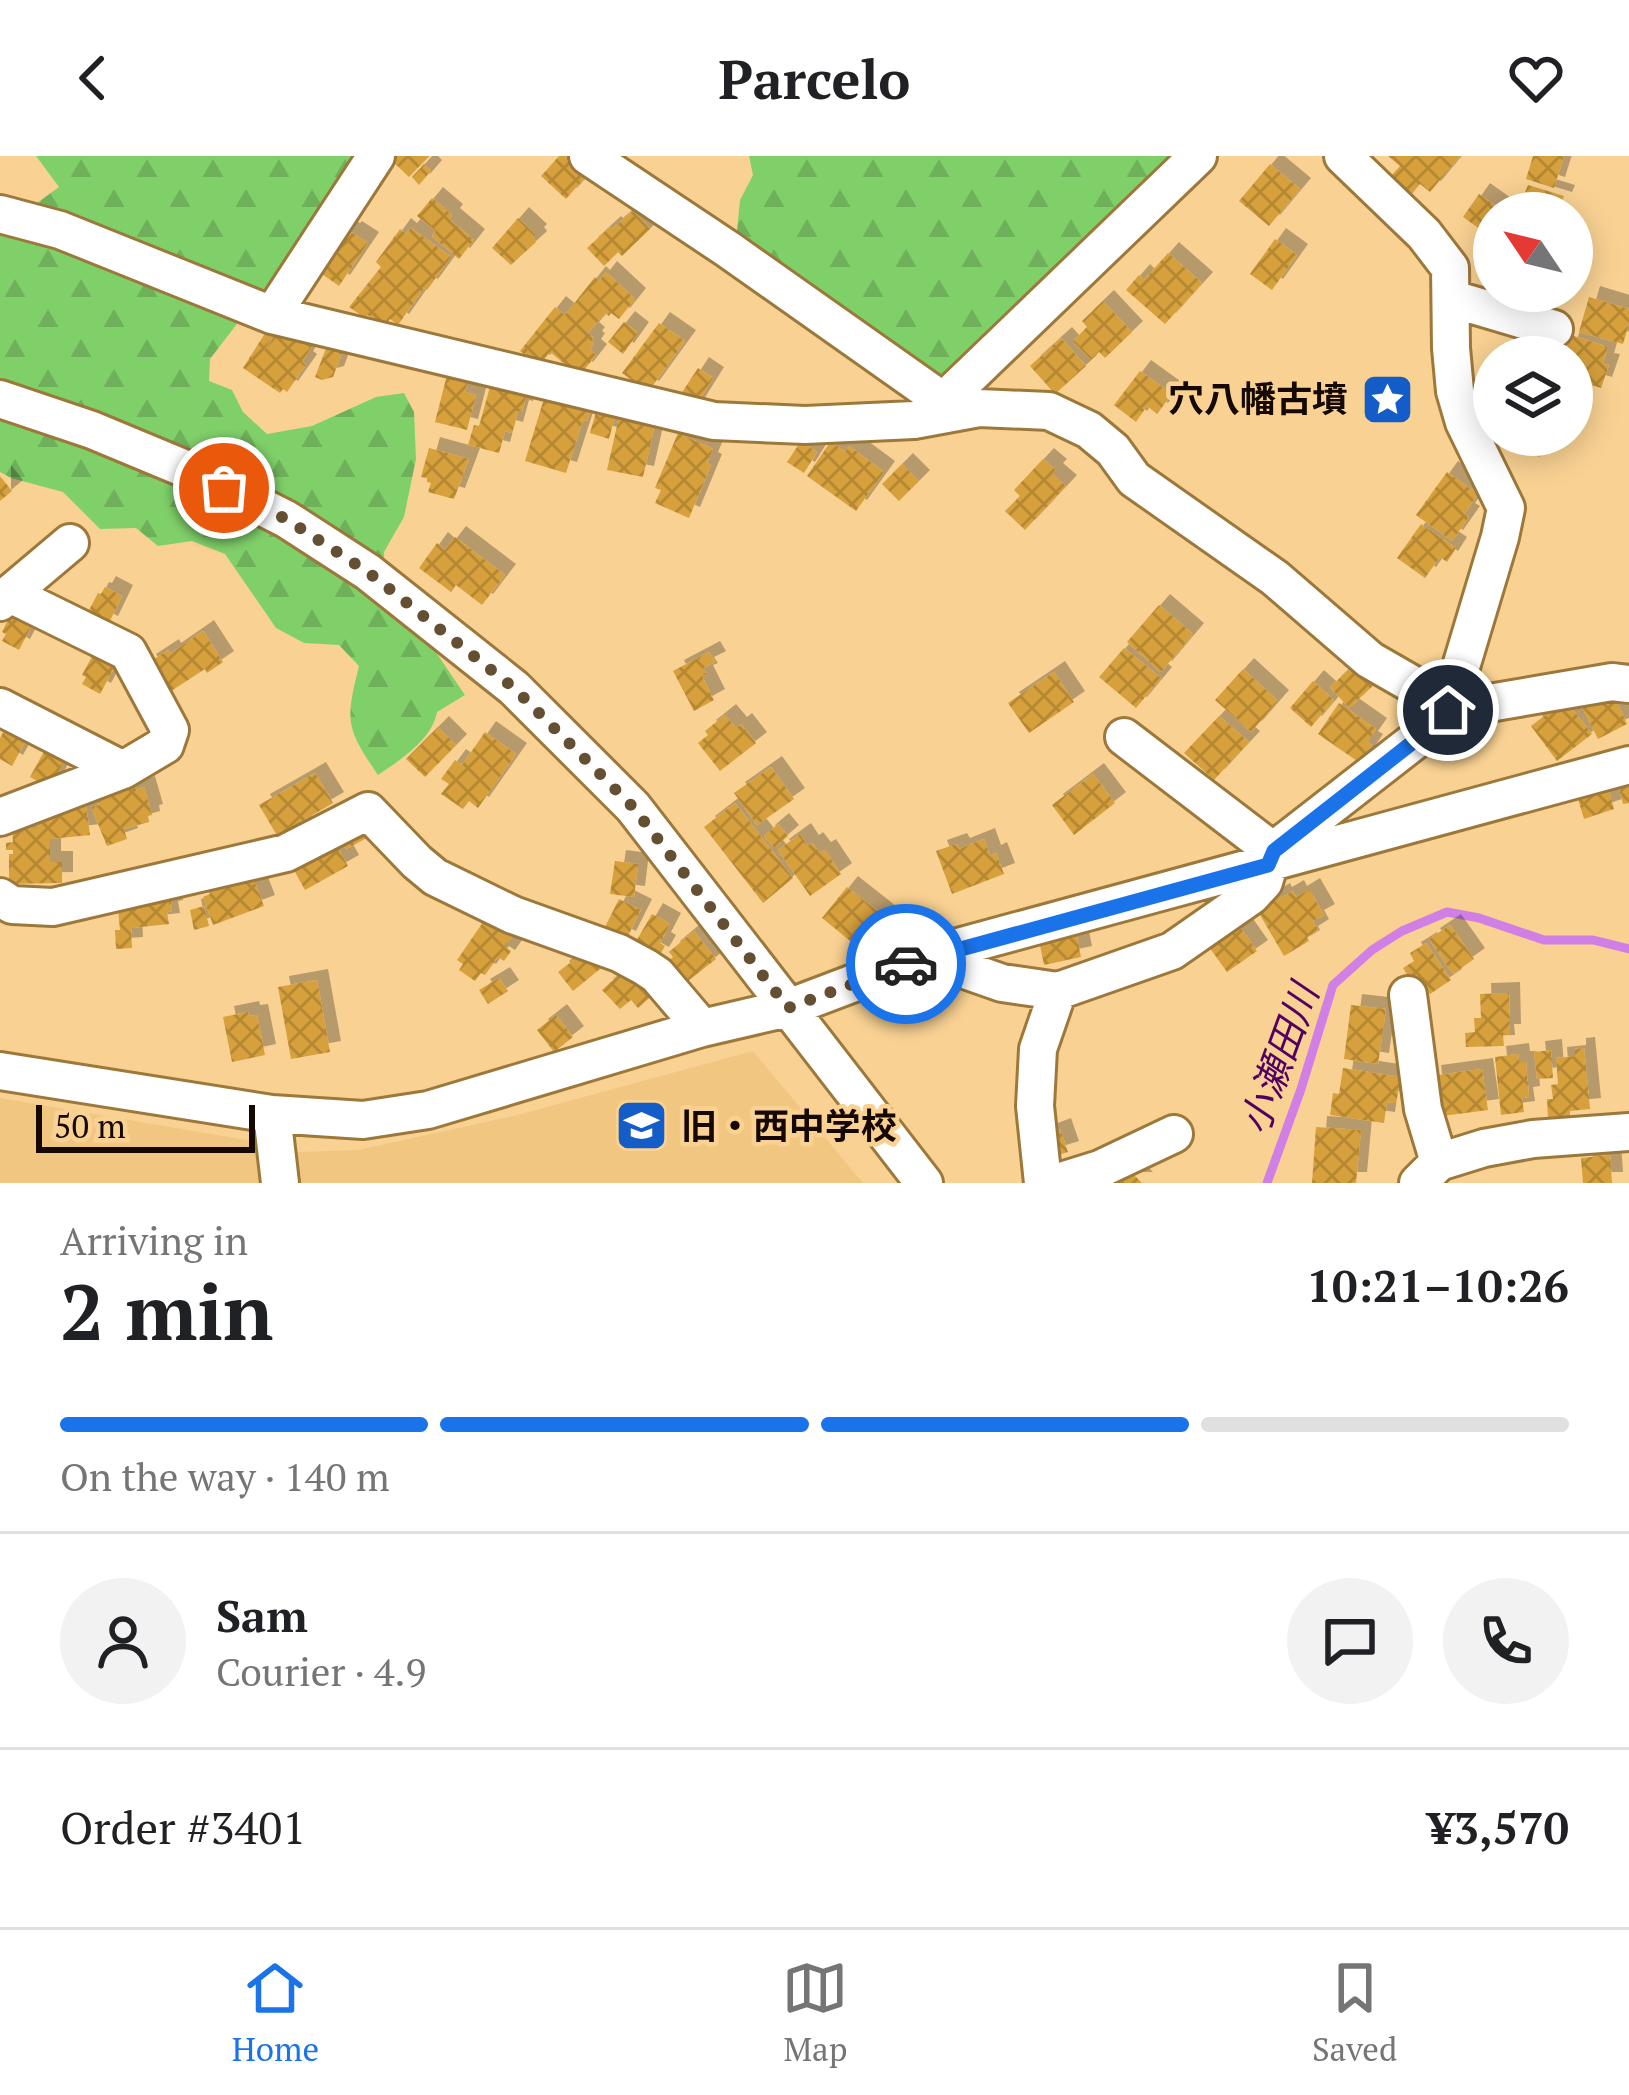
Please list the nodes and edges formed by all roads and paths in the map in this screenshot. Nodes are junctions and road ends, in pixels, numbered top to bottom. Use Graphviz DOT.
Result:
graph roads {
  1 [pos="376,156"];
  2 [pos="588,156"];
  3 [pos="1198,156"];
  4 [pos="1343,156"];
  5 [pos="0,214"];
  6 [pos="1453,298"];
  7 [pos="272,314"];
  8 [pos="1554,328"];
  9 [pos="0,399"];
  10 [pos="935,410"];
  11 [pos="70,543"];
  12 [pos="5,598"];
  13 [pos="1629,684"];
  14 [pos="0,707"];
  15 [pos="1448,710"];
  16 [pos="1124,737"];
  17 [pos="1629,765"];
  18 [pos="123,770"];
  19 [pos="0,817"];
  20 [pos="1270,858"];
  21 [pos="0,897"];
  22 [pos="925,956"];
  23 [pos="1058,992"];
  24 [pos="1408,995"];
  25 [pos="788,1008"];
  26 [pos="702,1028"];
  27 [pos="0,1071"];
  28 [pos="272,1114"];
  29 [pos="1629,1132"];
  30 [pos="1174,1134"];
  31 [pos="1428,1172"];
  32 [pos="280,1183"];
  33 [pos="924,1183"];
  34 [pos="1043,1183"];
  35 [pos="1055,1183"];
  1 -- 7 [label="street"];
  2 -- 10 [label="street"];
  3 -- 10 [label="street"];
  4 -- 6 [label="street"];
  5 -- 7 [label="street"];
  6 -- 8 [label="street"];
  6 -- 15 [label="street"];
  7 -- 10 [label="street"];
  9 -- 25 [label="street"];
  10 -- 15 [label="street"];
  11 -- 12 [label="street"];
  12 -- 18 [label="street"];
  13 -- 15 [label="street"];
  14 -- 18 [label="street"];
  15 -- 20 [label="street"];
  16 -- 20 [label="street"];
  17 -- 20 [label="street"];
  18 -- 19 [label="street"];
  20 -- 22 [label="street"];
  20 -- 23 [label="street"];
  21 -- 26 [label="street"];
  22 -- 23 [label="street"];
  22 -- 25 [label="street"];
  23 -- 34 [label="street"];
  24 -- 31 [label="street"];
  25 -- 26 [label="street"];
  25 -- 33 [label="street"];
  26 -- 28 [label="street"];
  27 -- 28 [label="street"];
  28 -- 32 [label="street"];
  29 -- 31 [label="street"];
  30 -- 35 [label="street"];
}
